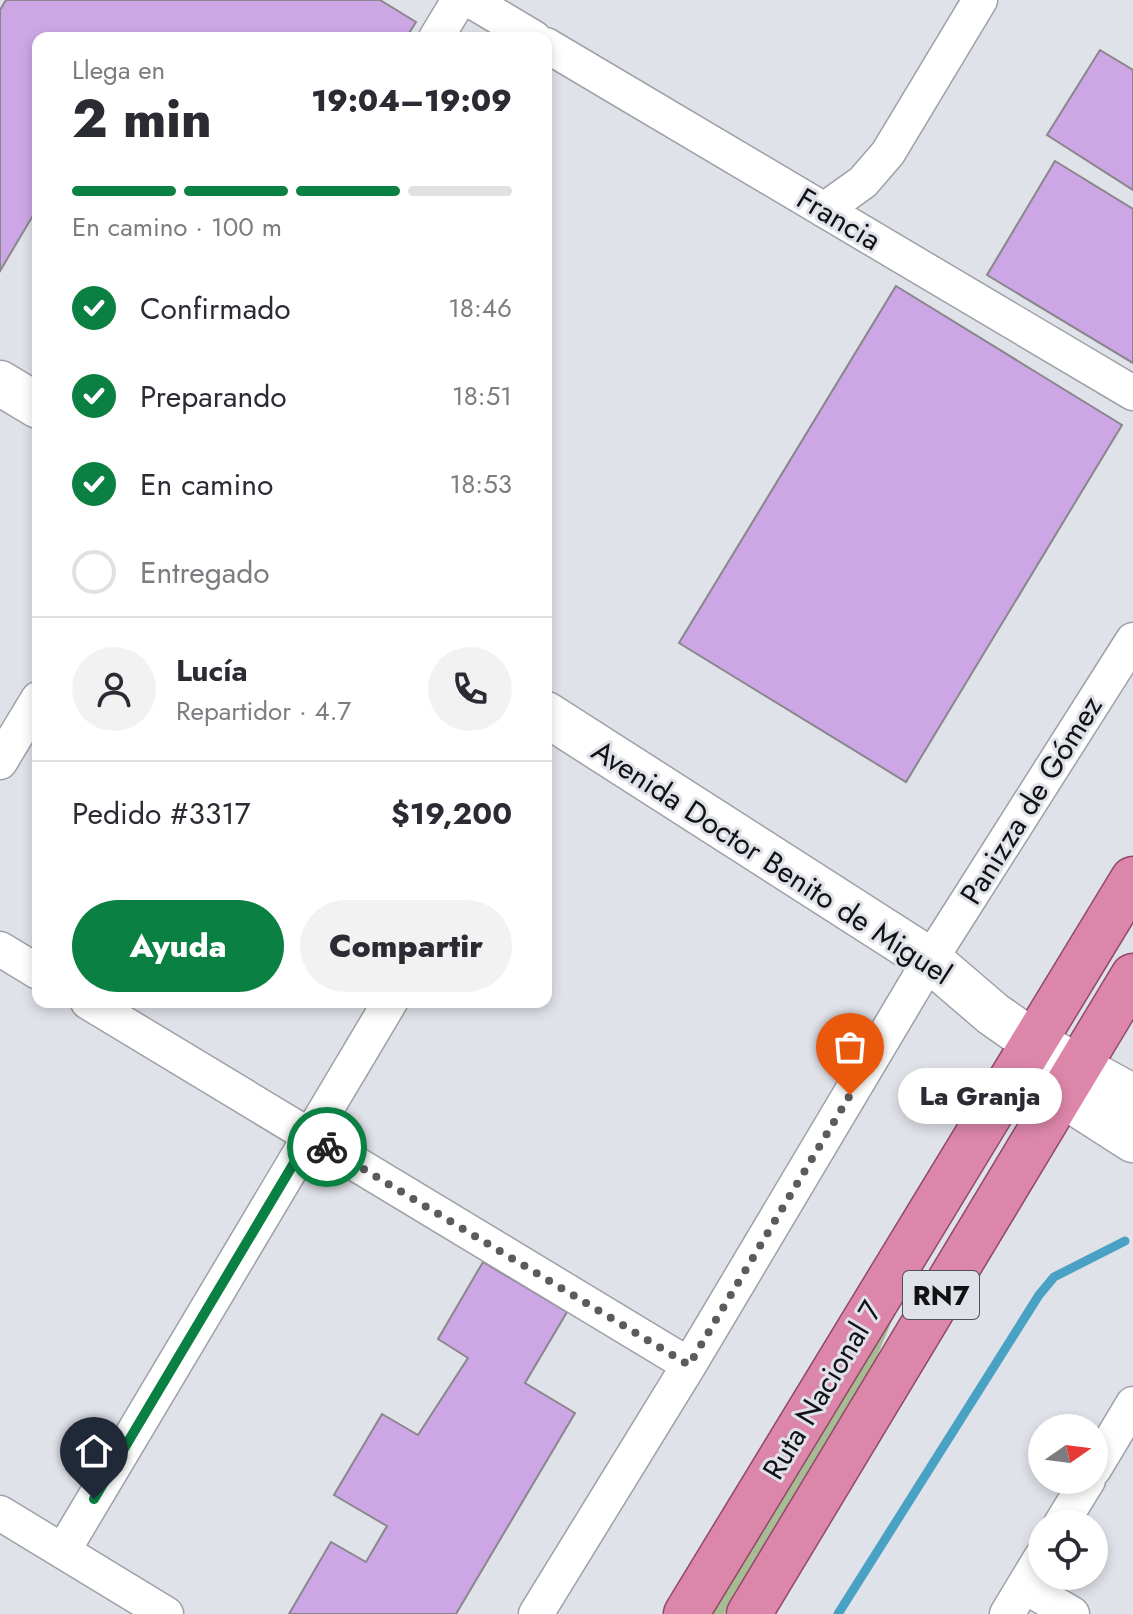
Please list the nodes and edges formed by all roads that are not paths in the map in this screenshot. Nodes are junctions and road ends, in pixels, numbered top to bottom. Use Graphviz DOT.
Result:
graph roads {
  1 [pos="459,0"];
  2 [pos="470,0"];
  3 [pos="980,0"];
  4 [pos="440,32"];
  5 [pos="524,32"];
  6 [pos="552,49"];
  7 [pos="824,210"];
  8 [pos="0,383"];
  9 [pos="1133,393"];
  10 [pos="32,402"];
  11 [pos="1133,640"];
  12 [pos="32,709"];
  13 [pos="552,726"];
  14 [pos="0,762"];
  15 [pos="1133,879"];
  16 [pos="0,949"];
  17 [pos="930,960"];
  18 [pos="32,968"];
  19 [pos="1133,976"];
  20 [pos="98,1008"];
  21 [pos="386,1008"];
  22 [pos="1033,1042"];
  23 [pos="1071,1081"];
  24 [pos="1133,1097"];
  25 [pos="310,1136"];
  26 [pos="1133,1140"];
  27 [pos="689,1365"];
  28 [pos="1133,1404"];
  29 [pos="1108,1446"];
  30 [pos="0,1513"];
  31 [pos="63,1551"];
  32 [pos="1028,1580"];
  33 [pos="1016,1600"];
  34 [pos="166,1614"];
  35 [pos="536,1614"];
  36 [pos="686,1614"];
  37 [pos="749,1614"];
  38 [pos="1072,1614"];
  1 -- 4 [label="street"];
  2 -- 5 [label="street"];
  3 -- 7 [label="street"];
  6 -- 7 [label="street, Francia"];
  7 -- 9 [label="street, Francia"];
  8 -- 10 [label="street"];
  11 -- 17 [label="street, Panizza de Gómez"];
  12 -- 14 [label="street"];
  13 -- 17 [label="street, Avenida Doctor Benito de Miguel"];
  15 -- 22 [label="highway, Ruta Nacional 7 / RN7"];
  16 -- 18 [label="street"];
  17 -- 22 [label="street, Avenida Doctor Benito de Miguel"];
  17 -- 27 [label="street, Panizza de Gómez"];
  19 -- 23 [label="highway, RN7"];
  20 -- 25 [label="street"];
  21 -- 25 [label="street"];
  22 -- 23 [label="street, Avenida Doctor Benito de Miguel"];
  22 -- 36 [label="highway, Ruta Nacional 7 / RN7"];
  23 -- 24 [label="street"];
  23 -- 26 [label="street, Avenida Doctor Benito de Miguel"];
  23 -- 37 [label="highway, RN7"];
  25 -- 27 [label="street"];
  25 -- 31 [label="street"];
  27 -- 35 [label="street, Panizza de Gómez"];
  28 -- 29 [label="street"];
  30 -- 31 [label="street"];
  31 -- 34 [label="street"];
  32 -- 33 [label="street"];
  33 -- 38 [label="street"];
}
